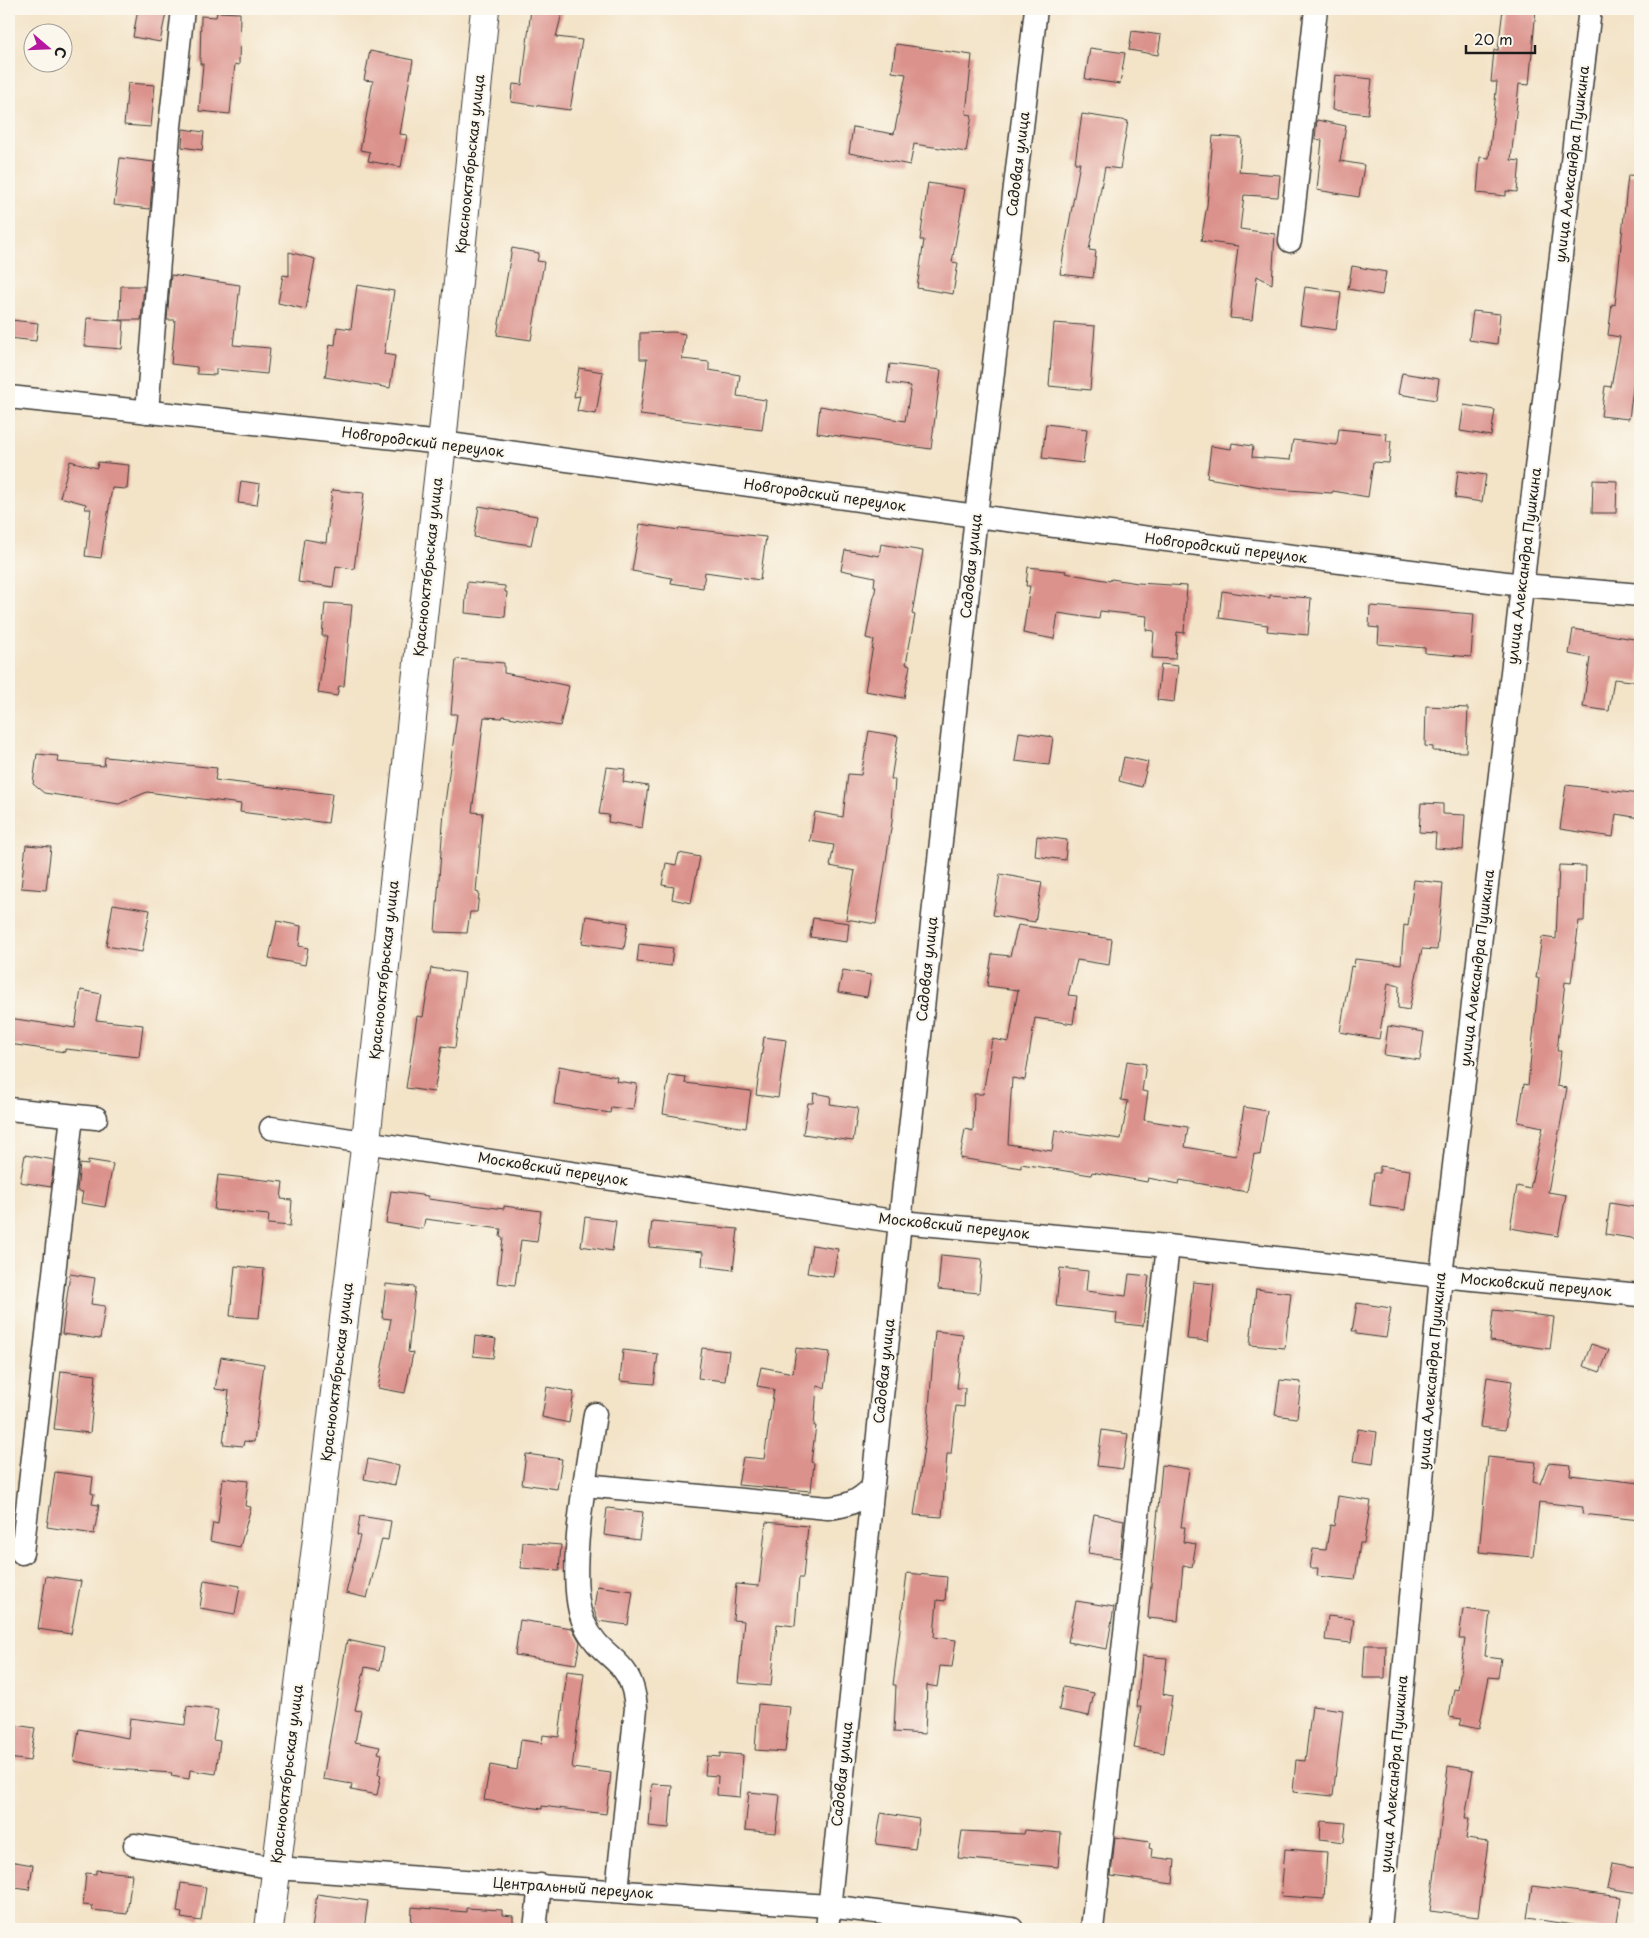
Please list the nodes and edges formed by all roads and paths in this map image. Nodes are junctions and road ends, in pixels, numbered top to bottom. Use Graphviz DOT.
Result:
graph roads {
  1 [pos="183,9"];
  2 [pos="485,9"];
  3 [pos="1036,9"];
  4 [pos="1316,9"];
  5 [pos="1590,9"];
  6 [pos="1290,241"];
  7 [pos="9,397"];
  8 [pos="147,412"];
  9 [pos="442,443"];
  10 [pos="976,516"];
  11 [pos="1522,585"];
  12 [pos="1640,595"];
  13 [pos="9,1109"];
  14 [pos="72,1116"];
  15 [pos="96,1118"];
  16 [pos="271,1128"];
  17 [pos="366,1140"];
  18 [pos="900,1222"];
  19 [pos="1168,1246"];
  20 [pos="1440,1276"];
  21 [pos="1640,1295"];
  22 [pos="595,1414"];
  23 [pos="585,1485"];
  24 [pos="872,1488"];
  25 [pos="22,1553"];
  26 [pos="135,1845"];
  27 [pos="276,1868"];
  28 [pos="540,1886"];
  29 [pos="617,1890"];
  30 [pos="828,1906"];
  31 [pos="269,1929"];
  32 [pos="535,1929"];
  33 [pos="826,1929"];
  34 [pos="1012,1929"];
  35 [pos="1092,1929"];
  36 [pos="1380,1929"];
  1 -- 8 [label="street"];
  2 -- 9 [label="main road, Краснооктябрьская улица"];
  3 -- 10 [label="street, Садовая улица"];
  4 -- 6 [label="street"];
  5 -- 11 [label="street, улица Александра Пушкина"];
  7 -- 8 [label="street, Новгородский переулок"];
  8 -- 9 [label="street, Новгородский переулок"];
  9 -- 10 [label="street, Новгородский переулок"];
  9 -- 17 [label="main road, Краснооктябрьская улица"];
  10 -- 11 [label="street, Новгородский переулок"];
  10 -- 18 [label="street, Садовая улица"];
  11 -- 12 [label="street, Новгородский переулок"];
  11 -- 20 [label="street, улица Александра Пушкина"];
  13 -- 14 [label="street"];
  14 -- 15 [label="street"];
  14 -- 25 [label="street"];
  16 -- 17 [label="street, Московский переулок"];
  17 -- 18 [label="street, Московский переулок"];
  17 -- 27 [label="main road, Краснооктябрьская улица"];
  18 -- 19 [label="street, Московский переулок"];
  18 -- 24 [label="street, Садовая улица"];
  19 -- 20 [label="street, Московский переулок"];
  19 -- 35 [label="street"];
  20 -- 21 [label="street, Московский переулок"];
  20 -- 36 [label="street, улица Александра Пушкина"];
  22 -- 23 [label="street"];
  23 -- 24 [label="street"];
  23 -- 29 [label="street"];
  24 -- 30 [label="street, Садовая улица"];
  26 -- 27 [label="street, Центральный переулок"];
  27 -- 28 [label="street, Центральный переулок"];
  27 -- 31 [label="main road, Краснооктябрьская улица"];
  28 -- 29 [label="street, Центральный переулок"];
  28 -- 32 [label="street"];
  29 -- 30 [label="street, Центральный переулок"];
  30 -- 33 [label="street, Садовая улица"];
  30 -- 34 [label="street, Центральный переулок"];
}
